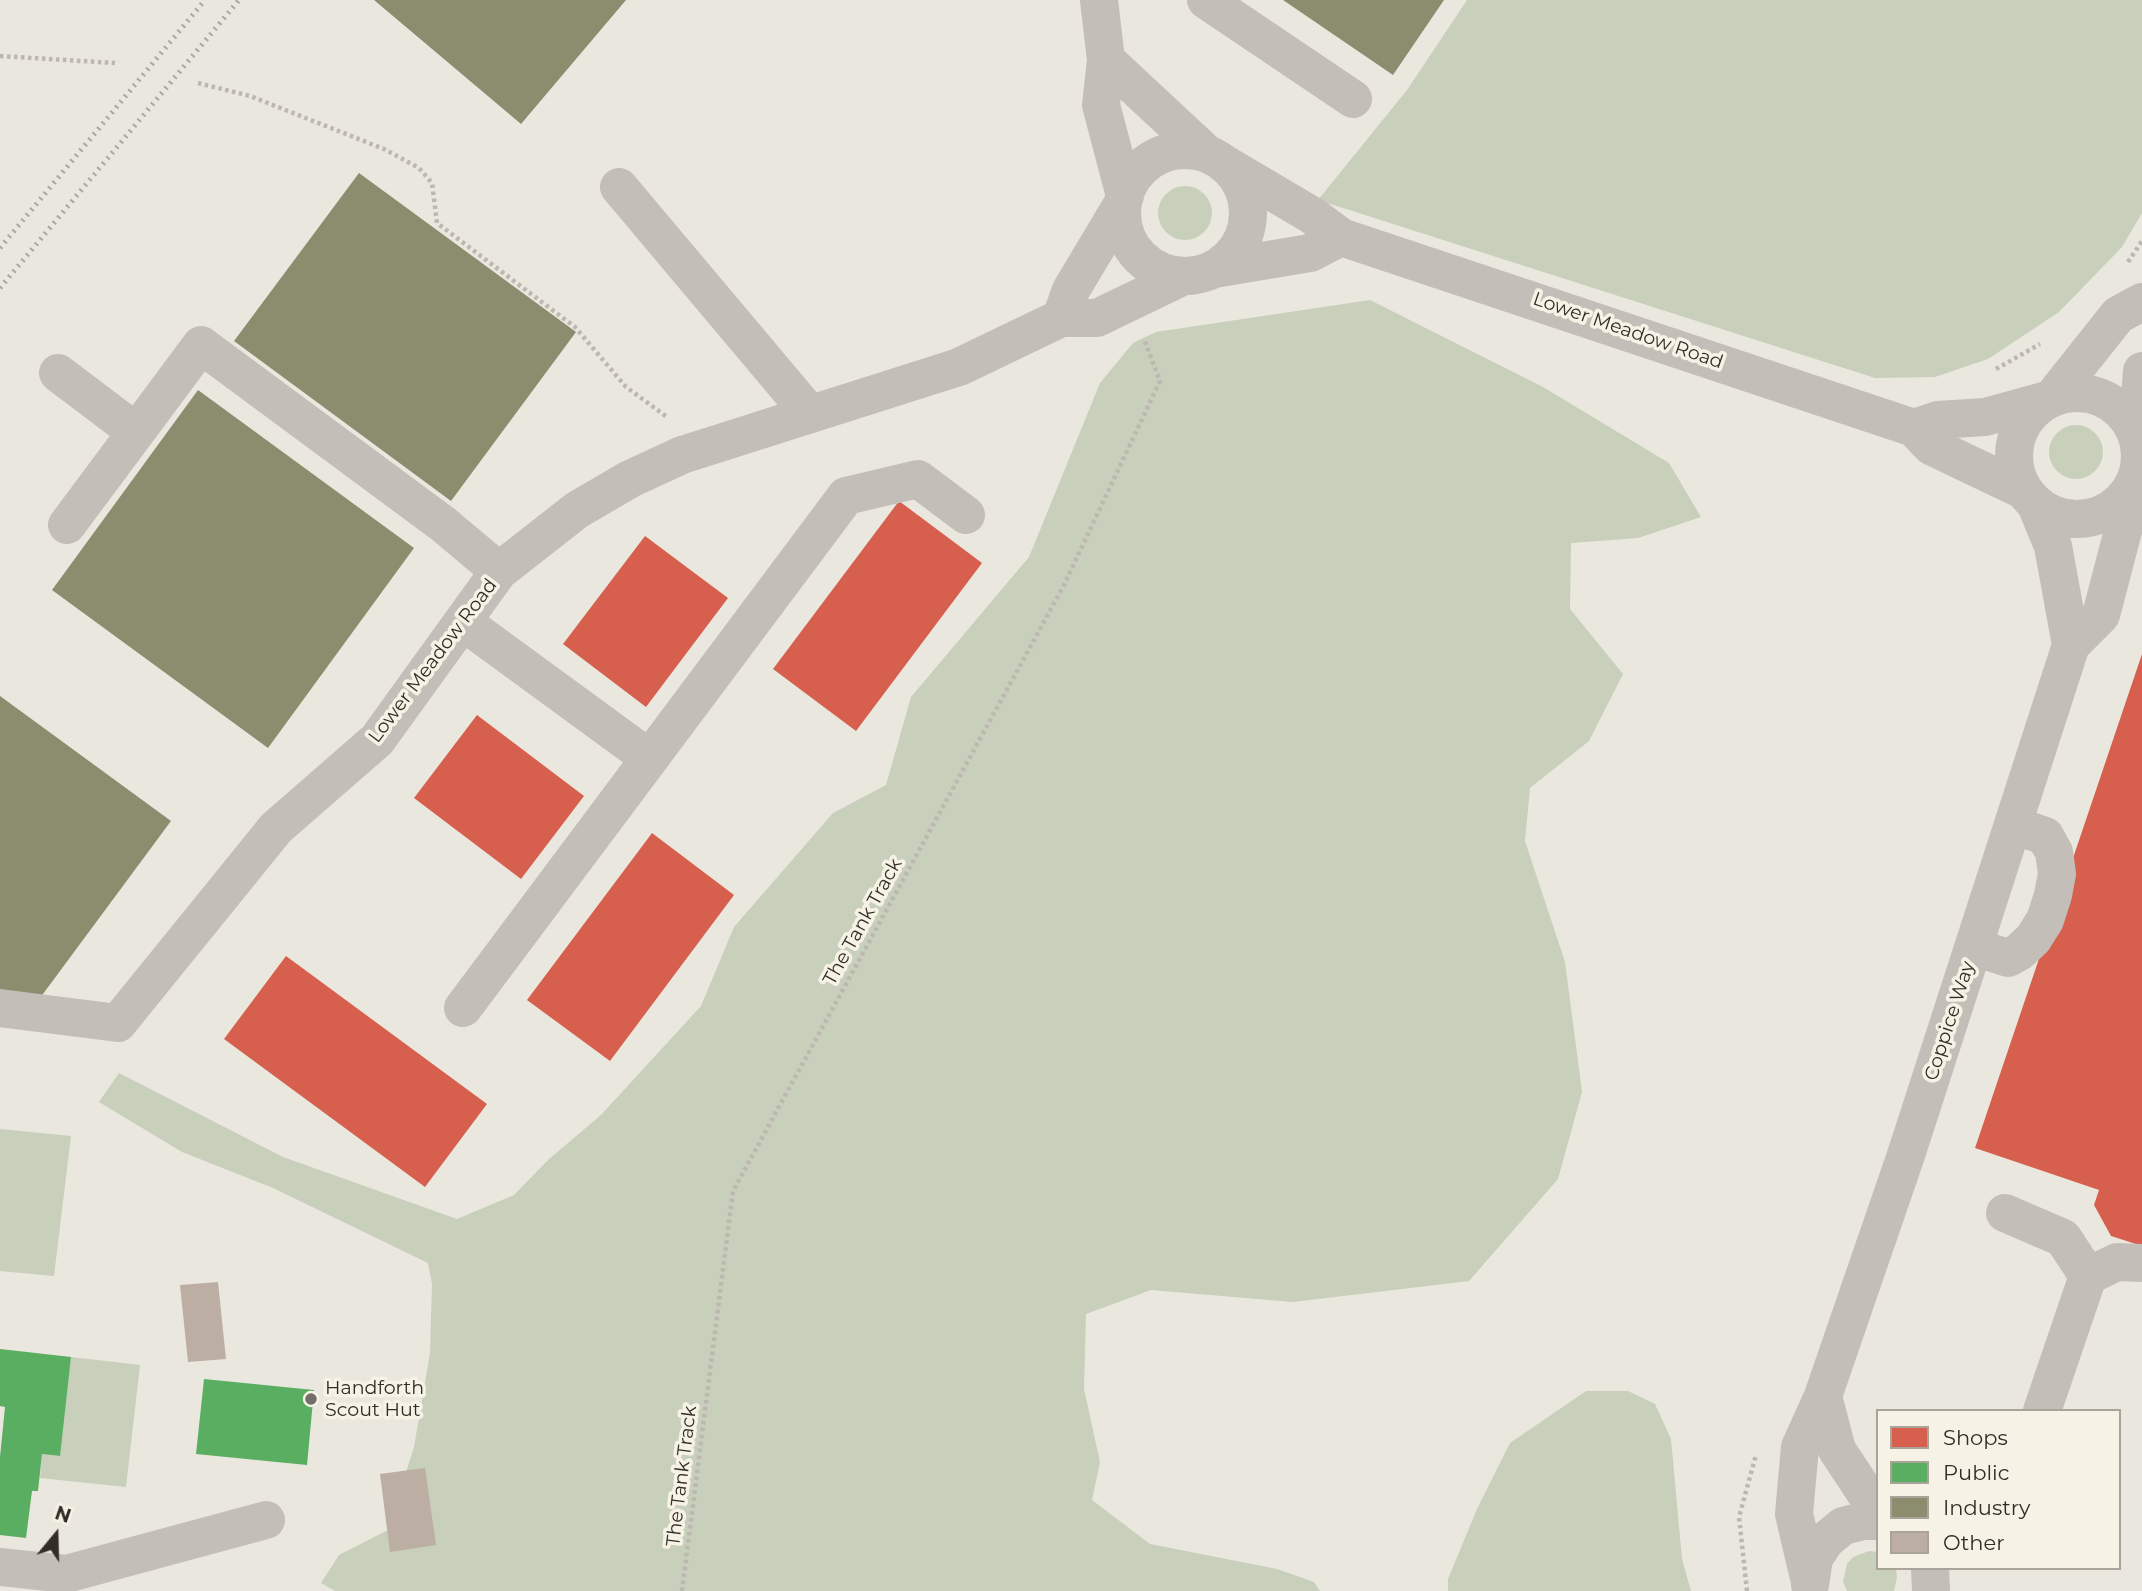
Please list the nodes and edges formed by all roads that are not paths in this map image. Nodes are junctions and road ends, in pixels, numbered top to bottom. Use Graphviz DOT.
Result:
graph roads {
  1 [pos="1099,0"];
  2 [pos="1206,0"];
  3 [pos="1106,60"];
  4 [pos="1353,99"];
  5 [pos="1216,159"];
  6 [pos="619,187"];
  7 [pos="1124,200"];
  8 [pos="1341,237"];
  9 [pos="1199,273"];
  10 [pos="2142,302"];
  11 [pos="1061,317"];
  12 [pos="2142,371"];
  13 [pos="58,373"];
  14 [pos="2050,399"];
  15 [pos="810,414"];
  16 [pos="1914,428"];
  17 [pos="136,432"];
  18 [pos="2137,434"];
  19 [pos="2137,476"];
  20 [pos="2029,497"];
  21 [pos="966,516"];
  22 [pos="67,524"];
  23 [pos="499,571"];
  24 [pos="463,622"];
  25 [pos="2071,645"];
  26 [pos="649,758"];
  27 [pos="2013,825"];
  28 [pos="1974,947"];
  29 [pos="0,1008"];
  30 [pos="463,1008"];
  31 [pos="2005,1213"];
  32 [pos="2142,1263"];
  33 [pos="2088,1276"];
  34 [pos="1823,1396"];
  35 [pos="2043,1409"];
  36 [pos="1876,1509"];
  37 [pos="267,1520"];
  38 [pos="1876,1521"];
  39 [pos="0,1567"];
  40 [pos="1810,1584"];
  1 -- 3 [label="street"];
  2 -- 4 [label="street"];
  3 -- 5 [label="street"];
  3 -- 7 [label="street"];
  5 -- 7 [label="street"];
  5 -- 8 [label="street, Lower Meadow Road"];
  5 -- 9 [label="street"];
  6 -- 15 [label="street"];
  7 -- 9 [label="street"];
  7 -- 11 [label="street"];
  8 -- 9 [label="street, Lower Meadow Road"];
  8 -- 16 [label="street, Lower Meadow Road"];
  9 -- 11 [label="street, Lower Meadow Road"];
  10 -- 14 [label="street"];
  11 -- 15 [label="street, Lower Meadow Road"];
  12 -- 18 [label="street"];
  13 -- 17 [label="street"];
  14 -- 16 [label="street"];
  14 -- 18 [label="street"];
  14 -- 20 [label="street"];
  15 -- 23 [label="street, Lower Meadow Road"];
  16 -- 20 [label="street, Lower Meadow Road"];
  17 -- 22 [label="street"];
  17 -- 23 [label="street"];
  18 -- 19 [label="street"];
  19 -- 20 [label="street"];
  19 -- 25 [label="street, Coppice Way"];
  20 -- 25 [label="street, Coppice Way"];
  21 -- 26 [label="street"];
  23 -- 24 [label="street, Lower Meadow Road"];
  24 -- 26 [label="street"];
  24 -- 29 [label="street, Lower Meadow Road"];
  25 -- 27 [label="street, Coppice Way"];
  26 -- 30 [label="street"];
  27 -- 28 [label="street, Coppice Way"];
  27 -- 28 [label="street"];
  28 -- 34 [label="street, Coppice Way"];
  31 -- 33 [label="street"];
  32 -- 33 [label="street"];
  33 -- 35 [label="street"];
  34 -- 36 [label="street"];
  34 -- 40 [label="street, Coppice Way"];
  37 -- 39 [label="street"];
  38 -- 40 [label="street"];
}
